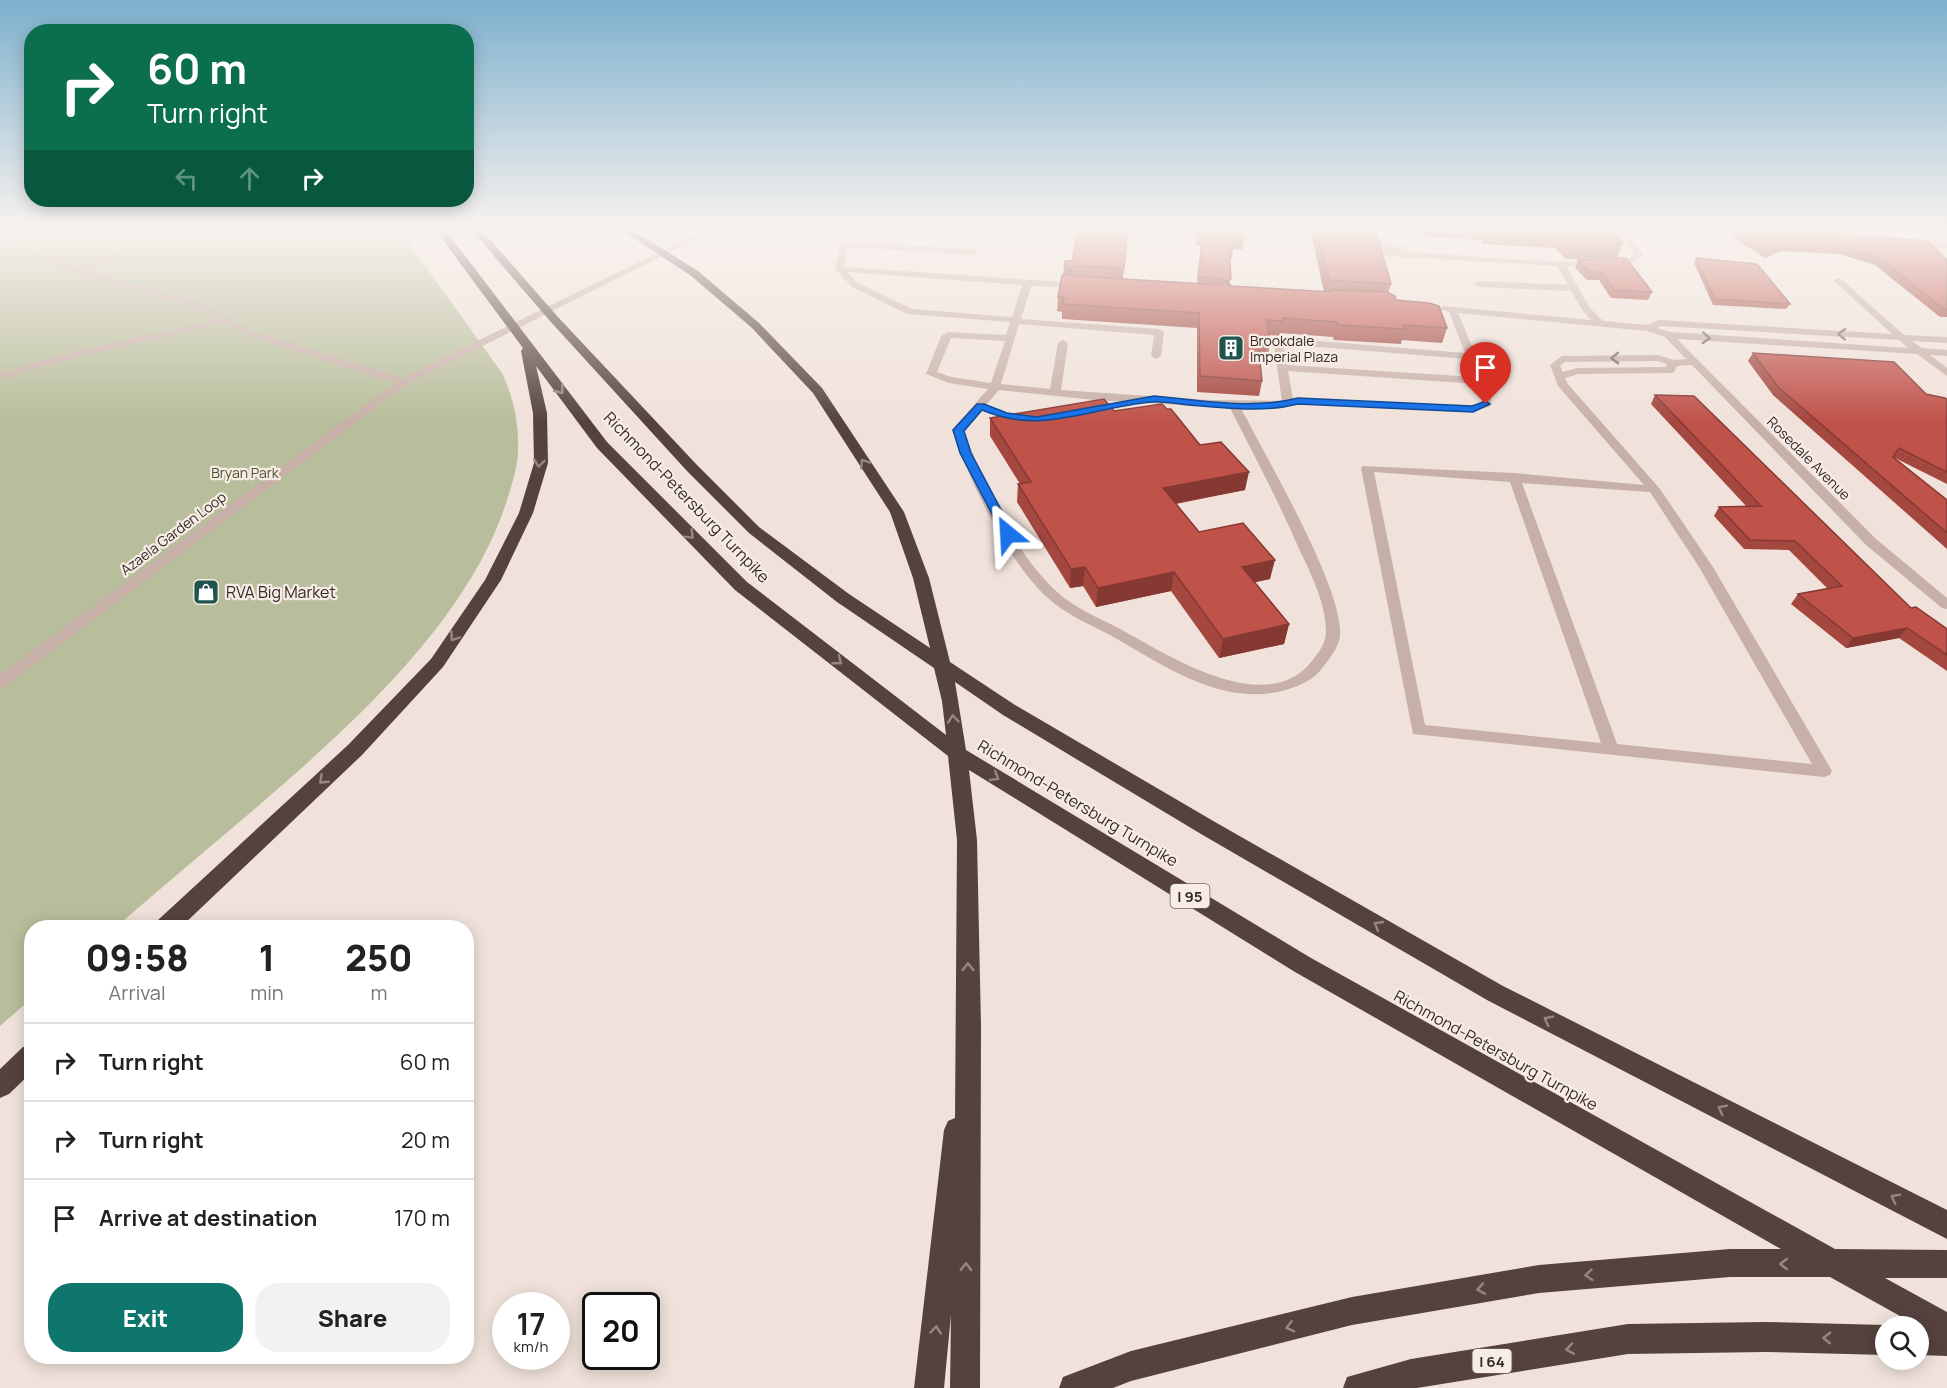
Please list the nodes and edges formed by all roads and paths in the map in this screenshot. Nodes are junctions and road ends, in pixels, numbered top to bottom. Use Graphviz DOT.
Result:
graph roads {
  1 [pos="154,293"];
  2 [pos="487,293"];
  3 [pos="531,293"];
  4 [pos="581,293"];
  5 [pos="717,293"];
  6 [pos="871,293"];
  7 [pos="1024,293"];
  8 [pos="1578,293"];
  9 [pos="1851,293"];
  10 [pos="1431,308"];
  11 [pos="1452,309"];
  12 [pos="225,320"];
  13 [pos="1015,320"];
  14 [pos="1601,324"];
  15 [pos="1654,326"];
  16 [pos="1667,335"];
  17 [pos="1901,337"];
  18 [pos="1010,338"];
  19 [pos="1947,340"];
  20 [pos="1063,343"];
  21 [pos="525,344"];
  22 [pos="1918,352"];
  23 [pos="1947,353"];
  24 [pos="1155,356"];
  25 [pos="1471,356"];
  26 [pos="1694,362"];
  27 [pos="1673,363"];
  28 [pos="1283,368"];
  29 [pos="1947,373"];
  30 [pos="0,376"];
  31 [pos="1559,377"];
  32 [pos="1482,381"];
  33 [pos="403,382"];
  34 [pos="995,388"];
  35 [pos="1055,392"];
  36 [pos="1154,399"];
  37 [pos="1288,403"];
  38 [pos="980,406"];
  39 [pos="1234,406"];
  40 [pos="1095,410"];
  41 [pos="1037,420"];
  42 [pos="1514,477"];
  43 [pos="1654,489"];
  44 [pos="1947,605"];
  45 [pos="0,683"];
  46 [pos="1611,749"];
  47 [pos="173,920"];
  48 [pos="969,1026"];
  49 [pos="24,1054"];
  50 [pos="24,1063"];
  51 [pos="0,1075"];
  52 [pos="0,1086"];
  53 [pos="1947,1225"];
  54 [pos="1947,1264"];
  55 [pos="1947,1328"];
  56 [pos="1875,1340"];
  57 [pos="1929,1340"];
  58 [pos="1947,1341"];
  59 [pos="929,1388"];
  60 [pos="965,1388"];
  61 [pos="1074,1388"];
  62 [pos="1358,1388"];
  1 -- 12 [label="street"];
  2 -- 21 [label="highway, Richmond-Petersburg Turnpike / I 95"];
  53 -- 3 [label="highway, Richmond-Petersburg Turnpike, one-way"];
  4 -- 33 [label="street, Azaela Garden Loop"];
  48 -- 5 [label="highway, one-way"];
  6 -- 13 [label="street"];
  7 -- 13 [label="street"];
  8 -- 14 [label="street"];
  9 -- 17 [label="street"];
  10 -- 11 [label="street"];
  11 -- 14 [label="street"];
  11 -- 25 [label="street"];
  12 -- 30 [label="street"];
  12 -- 33 [label="street"];
  13 -- 18 [label="street"];
  13 -- 24 [label="street"];
  14 -- 15 [label="street"];
  15 -- 16 [label="street, Rosedale Avenue"];
  17 -- 15 [label="street, one-way"];
  16 -- 22 [label="street, one-way"];
  16 -- 26 [label="street, Rosedale Avenue"];
  17 -- 19 [label="street"];
  17 -- 22 [label="street"];
  18 -- 34 [label="street"];
  18 -- 34 [label="street"];
  20 -- 35 [label="street"];
  21 -- 47 [label="highway, one-way"];
  21 -- 55 [label="highway, Richmond-Petersburg Turnpike / I 95, one-way"];
  22 -- 23 [label="street"];
  22 -- 29 [label="street"];
  25 -- 28 [label="street"];
  25 -- 32 [label="street"];
  26 -- 27 [label="street"];
  26 -- 44 [label="street, Rosedale Avenue"];
  27 -- 31 [label="street"];
  27 -- 31 [label="street, one-way"];
  28 -- 32 [label="street"];
  28 -- 37 [label="street"];
  31 -- 43 [label="street"];
  32 -- 37 [label="street"];
  33 -- 45 [label="street, Azaela Garden Loop"];
  34 -- 35 [label="street"];
  34 -- 38 [label="street"];
  35 -- 36 [label="street"];
  36 -- 39 [label="street"];
  36 -- 40 [label="street"];
  37 -- 39 [label="street"];
  38 -- 39 [label="street"];
  38 -- 41 [label="street"];
  42 -- 43 [label="street"];
  42 -- 46 [label="street"];
  42 -- 46 [label="street"];
  43 -- 46 [label="street"];
  59 -- 48 [label="highway, one-way"];
  60 -- 48 [label="highway, one-way"];
  49 -- 51 [label="highway"];
  50 -- 52 [label="highway"];
  54 -- 61 [label="highway, one-way"];
  56 -- 62 [label="highway, I 64, one-way"];
  57 -- 58 [label="highway"];
}
